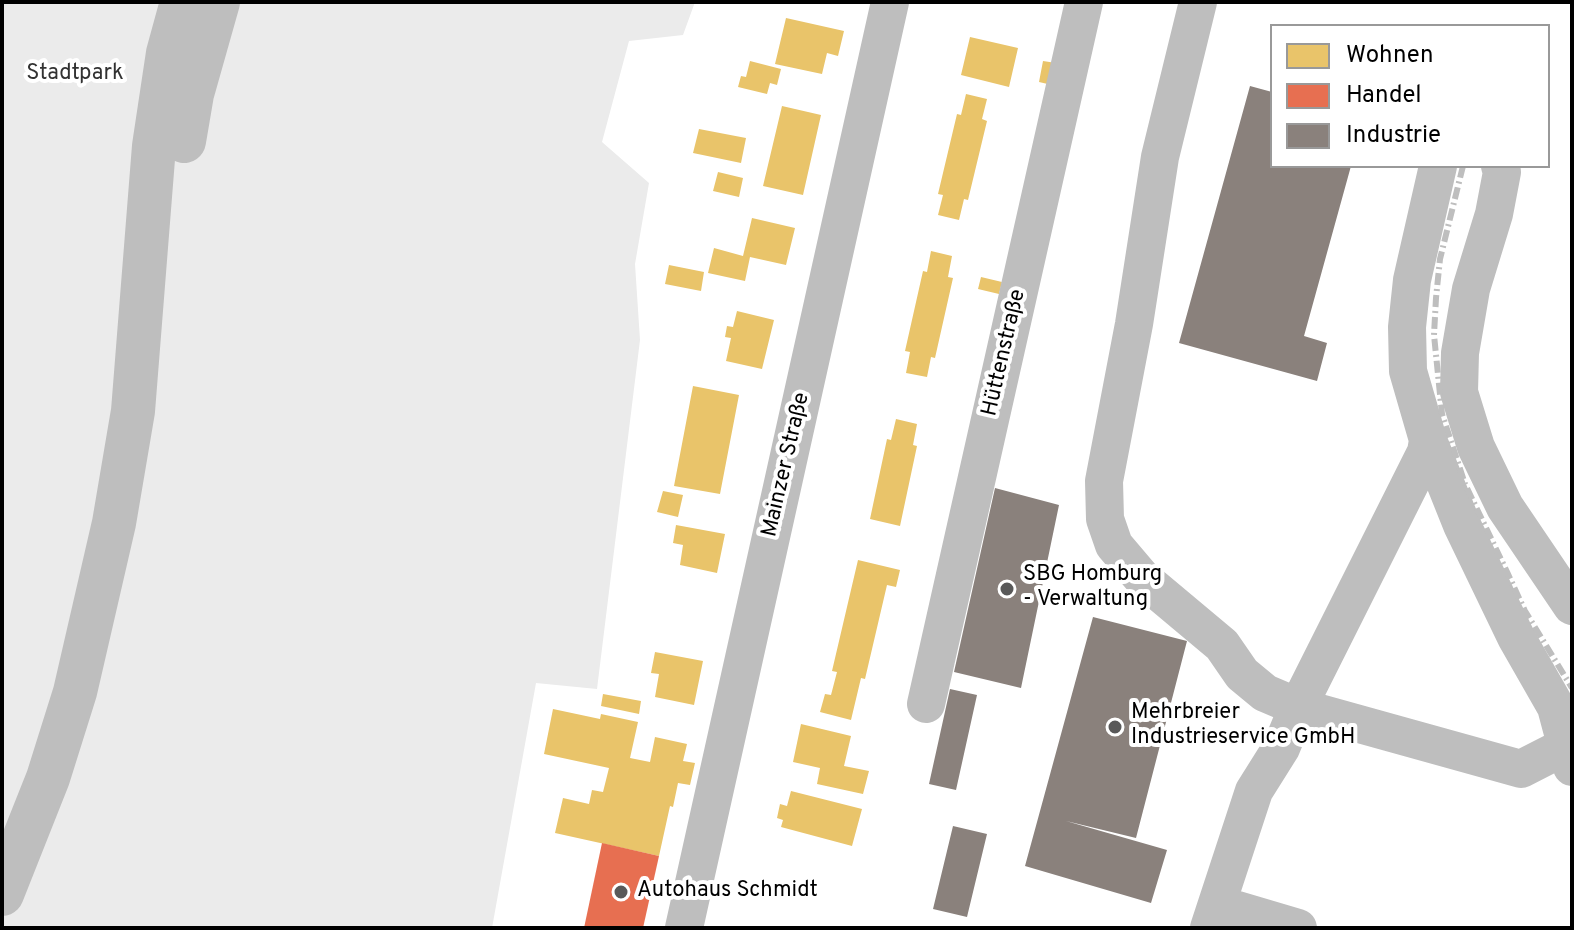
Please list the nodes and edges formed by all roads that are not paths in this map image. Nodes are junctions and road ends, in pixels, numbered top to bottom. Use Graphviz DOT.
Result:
graph roads {
  1 [pos="182,2"];
  2 [pos="218,2"];
  3 [pos="890,2"];
  4 [pos="1084,2"];
  5 [pos="1198,2"];
  6 [pos="1438,168"];
  7 [pos="1501,168"];
  8 [pos="133,411"];
  9 [pos="1428,440"];
  10 [pos="1572,606"];
  11 [pos="926,704"];
  12 [pos="1298,707"];
  13 [pos="1570,752"];
  14 [pos="2,894"];
  15 [pos="1213,916"];
  16 [pos="684,928"];
  17 [pos="1298,928"];
  1 -- 8 [label="main road"];
  2 -- 8 [label="main road"];
  3 -- 16 [label="street, Mainzer Straße"];
  4 -- 11 [label="street, Hüttenstraße"];
  5 -- 12 [label="street"];
  6 -- 9 [label="street"];
  7 -- 10 [label="street"];
  8 -- 14 [label="main road"];
  9 -- 12 [label="street"];
  9 -- 13 [label="street"];
  12 -- 13 [label="street"];
  12 -- 15 [label="street"];
  15 -- 17 [label="street"];
}
